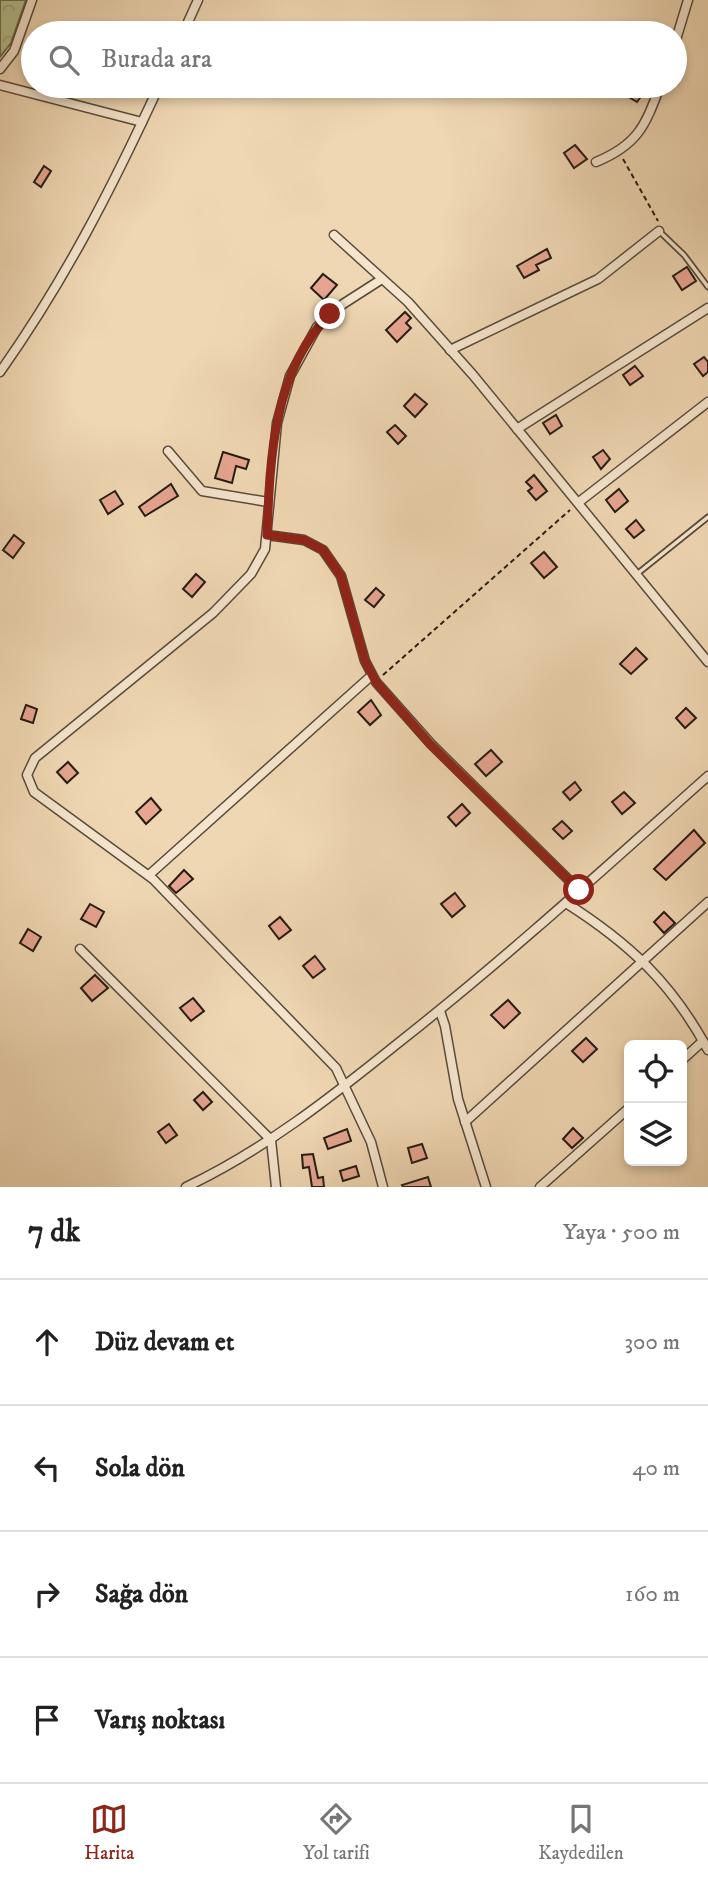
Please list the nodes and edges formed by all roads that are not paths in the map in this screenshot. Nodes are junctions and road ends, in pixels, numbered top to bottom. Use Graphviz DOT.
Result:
graph roads {
  1 [pos="32,0"];
  2 [pos="198,0"];
  3 [pos="688,0"];
  4 [pos="25,21"];
  5 [pos="188,21"];
  6 [pos="682,21"];
  7 [pos="21,31"];
  8 [pos="0,69"];
  9 [pos="0,85"];
  10 [pos="21,90"];
  11 [pos="50,98"];
  12 [pos="153,98"];
  13 [pos="655,98"];
  14 [pos="142,122"];
  15 [pos="596,162"];
  16 [pos="659,231"];
  17 [pos="334,235"];
  18 [pos="382,279"];
  19 [pos="708,287"];
  20 [pos="708,308"];
  21 [pos="450,350"];
  22 [pos="0,372"];
  23 [pos="708,402"];
  24 [pos="517,429"];
  25 [pos="168,451"];
  26 [pos="268,502"];
  27 [pos="579,502"];
  28 [pos="708,517"];
  29 [pos="267,535"];
  30 [pos="637,574"];
  31 [pos="704,650"];
  32 [pos="708,662"];
  33 [pos="374,679"];
  34 [pos="708,776"];
  35 [pos="149,875"];
  36 [pos="579,890"];
  37 [pos="708,902"];
  38 [pos="566,903"];
  39 [pos="80,949"];
  40 [pos="643,961"];
  41 [pos="440,1011"];
  42 [pos="703,1041"];
  43 [pos="708,1050"];
  44 [pos="687,1055"];
  45 [pos="346,1085"];
  46 [pos="624,1112"];
  47 [pos="465,1122"];
  48 [pos="271,1140"];
  49 [pos="186,1187"];
  50 [pos="276,1187"];
  51 [pos="383,1187"];
  52 [pos="486,1187"];
  53 [pos="540,1187"];
  1 -- 4 [label="street"];
  2 -- 5 [label="street"];
  3 -- 6 [label="street"];
  7 -- 8 [label="street"];
  9 -- 10 [label="street"];
  11 -- 14 [label="street"];
  12 -- 14 [label="street"];
  13 -- 15 [label="street"];
  14 -- 22 [label="street"];
  16 -- 19 [label="lane"];
  16 -- 21 [label="street"];
  17 -- 18 [label="street"];
  18 -- 21 [label="street"];
  18 -- 26 [label="street"];
  20 -- 24 [label="street"];
  21 -- 24 [label="street"];
  23 -- 27 [label="street"];
  24 -- 27 [label="street"];
  25 -- 26 [label="street"];
  26 -- 29 [label="street"];
  27 -- 30 [label="street"];
  28 -- 30 [label="lane"];
  29 -- 33 [label="street"];
  29 -- 35 [label="street"];
  30 -- 31 [label="street"];
  31 -- 32 [label="street"];
  33 -- 35 [label="street"];
  33 -- 36 [label="street"];
  34 -- 36 [label="street"];
  35 -- 45 [label="street"];
  36 -- 38 [label="street"];
  37 -- 40 [label="street"];
  38 -- 40 [label="street"];
  38 -- 41 [label="street"];
  39 -- 48 [label="street"];
  40 -- 42 [label="street"];
  40 -- 47 [label="street"];
  41 -- 45 [label="street"];
  41 -- 47 [label="street"];
  42 -- 43 [label="street"];
  42 -- 44 [label="street"];
  45 -- 48 [label="street"];
  45 -- 51 [label="street"];
  46 -- 53 [label="street"];
  47 -- 52 [label="street"];
  48 -- 49 [label="street"];
  48 -- 50 [label="street"];
}
